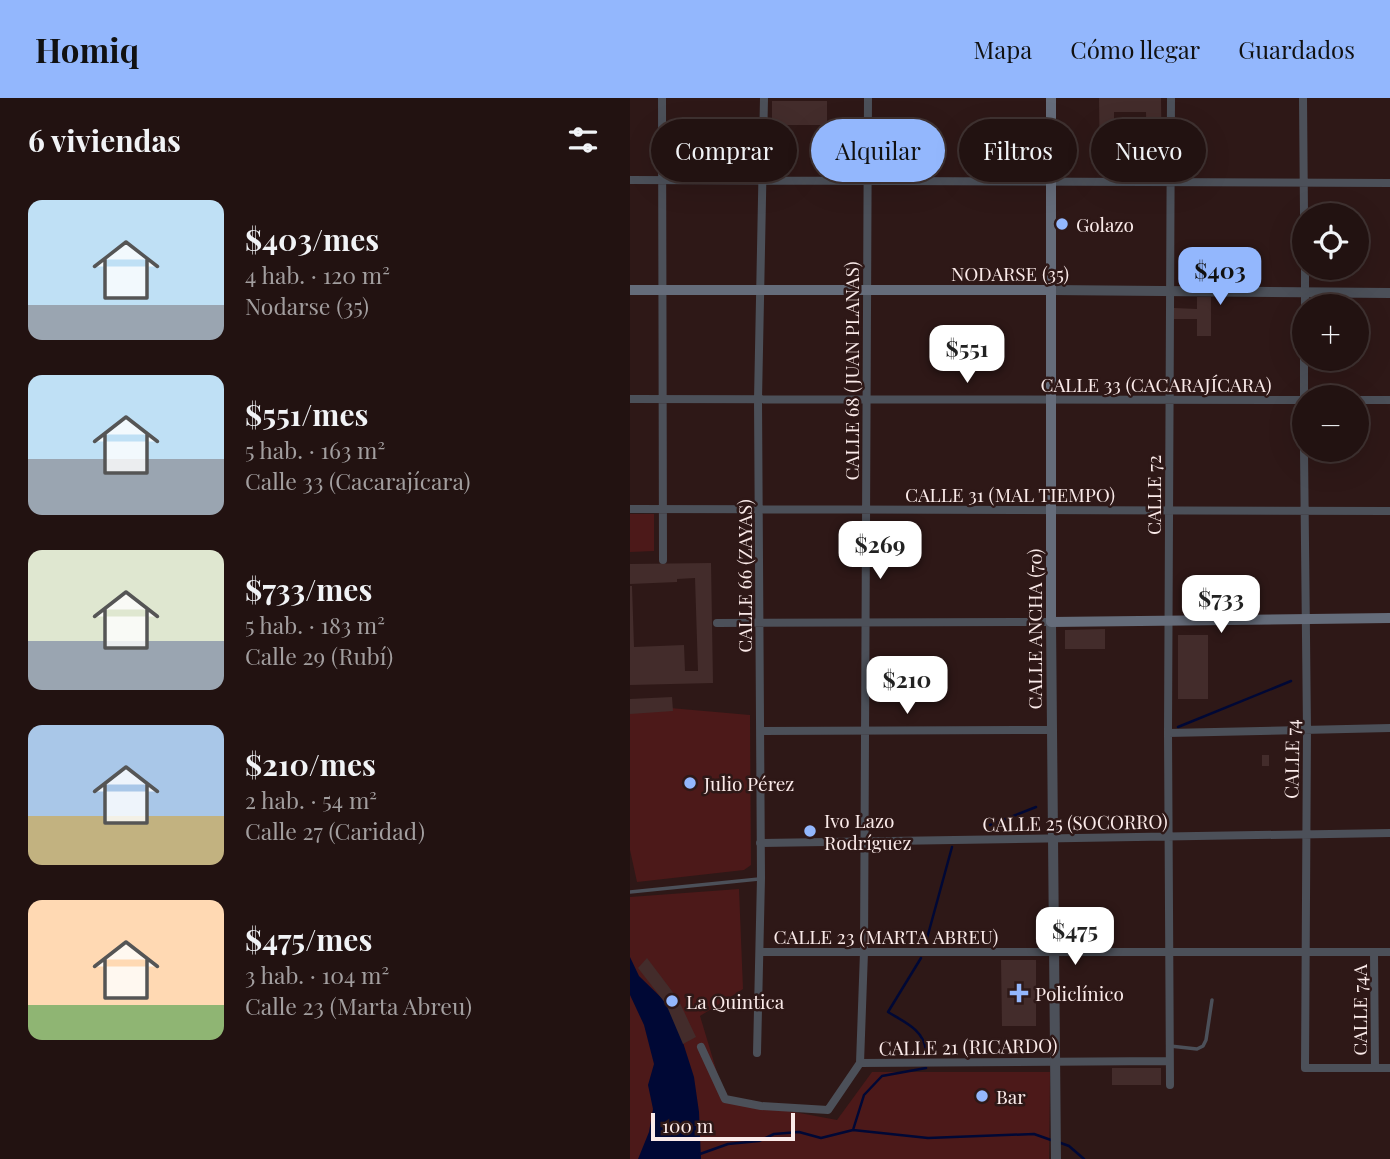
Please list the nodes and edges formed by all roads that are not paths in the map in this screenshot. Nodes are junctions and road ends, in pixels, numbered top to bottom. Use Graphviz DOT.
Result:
graph roads {
  1 [pos="662,98"];
  2 [pos="764,98"];
  3 [pos="868,98"];
  4 [pos="1051,98"];
  5 [pos="1171,98"];
  6 [pos="1303,98"];
  7 [pos="662,119"];
  8 [pos="763,119"];
  9 [pos="868,119"];
  10 [pos="1051,119"];
  11 [pos="1171,119"];
  12 [pos="630,180"];
  13 [pos="651,181"];
  14 [pos="662,182"];
  15 [pos="762,182"];
  16 [pos="867,182"];
  17 [pos="1051,182"];
  18 [pos="1171,182"];
  19 [pos="1206,182"];
  20 [pos="1304,182"];
  21 [pos="1390,183"];
  22 [pos="1304,203"];
  23 [pos="1305,280"];
  24 [pos="630,290"];
  25 [pos="1051,290"];
  26 [pos="662,291"];
  27 [pos="760,291"];
  28 [pos="867,291"];
  29 [pos="1170,291"];
  30 [pos="1305,292"];
  31 [pos="1390,293"];
  32 [pos="630,399"];
  33 [pos="1292,399"];
  34 [pos="662,400"];
  35 [pos="758,400"];
  36 [pos="866,400"];
  37 [pos="1051,400"];
  38 [pos="1170,400"];
  39 [pos="1369,400"];
  40 [pos="1390,400"];
  41 [pos="1304,462"];
  42 [pos="866,508"];
  43 [pos="630,509"];
  44 [pos="663,509"];
  45 [pos="759,509"];
  46 [pos="1169,510"];
  47 [pos="1051,511"];
  48 [pos="1304,511"];
  49 [pos="1390,511"];
  50 [pos="663,560"];
  51 [pos="1390,618"];
  52 [pos="1306,619"];
  53 [pos="1169,620"];
  54 [pos="866,622"];
  55 [pos="1051,622"];
  56 [pos="718,623"];
  57 [pos="760,623"];
  58 [pos="1390,728"];
  59 [pos="1052,730"];
  60 [pos="1307,730"];
  61 [pos="865,731"];
  62 [pos="761,732"];
  63 [pos="1168,733"];
  64 [pos="1390,833"];
  65 [pos="1306,834"];
  66 [pos="1168,836"];
  67 [pos="1054,838"];
  68 [pos="864,841"];
  69 [pos="760,843"];
  70 [pos="761,878"];
  71 [pos="630,892"];
  72 [pos="760,952"];
  73 [pos="864,952"];
  74 [pos="1055,952"];
  75 [pos="1167,952"];
  76 [pos="1390,952"];
  77 [pos="1305,953"];
  78 [pos="1374,953"];
  79 [pos="1212,1000"];
  80 [pos="1168,1046"];
  81 [pos="701,1047"];
  82 [pos="757,1053"];
  83 [pos="1056,1061"];
  84 [pos="1168,1061"];
  85 [pos="860,1063"];
  86 [pos="1375,1068"];
  87 [pos="1390,1068"];
  88 [pos="1170,1085"];
  89 [pos="1056,1159"];
  1 -- 7 [label="street"];
  2 -- 8 [label="street, CALLE 66 (ZAYAS)"];
  3 -- 9 [label="street, CALLE 68 (JUAN PLANAS)"];
  4 -- 10 [label="main road, CALLE ANCHA (70)"];
  5 -- 11 [label="street, CALLE 72"];
  6 -- 20 [label="street"];
  12 -- 13 [label="street"];
  14 -- 26 [label="street"];
  15 -- 27 [label="street, CALLE 66 (ZAYAS)"];
  16 -- 28 [label="street, CALLE 68 (JUAN PLANAS)"];
  17 -- 25 [label="main road, CALLE ANCHA (70)"];
  18 -- 29 [label="street, CALLE 72"];
  19 -- 20 [label="street"];
  20 -- 21 [label="street"];
  20 -- 22 [label="street"];
  23 -- 30 [label="street"];
  24 -- 26 [label="main road, NODARSE (35)"];
  25 -- 28 [label="main road, NODARSE (35)"];
  25 -- 29 [label="street, NODARSE (35)"];
  25 -- 37 [label="main road, CALLE ANCHA (70)"];
  26 -- 27 [label="main road, NODARSE (35)"];
  26 -- 34 [label="street"];
  27 -- 28 [label="main road, NODARSE (35)"];
  27 -- 35 [label="street, CALLE 66 (ZAYAS)"];
  28 -- 36 [label="street, CALLE 68 (JUAN PLANAS)"];
  29 -- 30 [label="street, NODARSE (35)"];
  29 -- 38 [label="street, CALLE 72"];
  30 -- 31 [label="street, NODARSE (35)"];
  32 -- 34 [label="street, CALLE 33 (CACARAJÍCARA)"];
  33 -- 38 [label="street, CALLE 33 (CACARAJÍCARA)"];
  34 -- 35 [label="street, CALLE 33 (CACARAJÍCARA)"];
  34 -- 44 [label="street"];
  35 -- 36 [label="street, CALLE 33 (CACARAJÍCARA)"];
  35 -- 45 [label="street, CALLE 66 (ZAYAS)"];
  36 -- 37 [label="street, CALLE 33 (CACARAJÍCARA)"];
  36 -- 42 [label="street, CALLE 68 (JUAN PLANAS)"];
  37 -- 38 [label="street, CALLE 33 (CACARAJÍCARA)"];
  37 -- 47 [label="main road, CALLE ANCHA (70)"];
  38 -- 46 [label="street, CALLE 72"];
  39 -- 40 [label="street"];
  41 -- 48 [label="street, CALLE 74"];
  42 -- 45 [label="street, CALLE 31 (MAL TIEMPO)"];
  42 -- 47 [label="street, CALLE 31 (MAL TIEMPO)"];
  42 -- 54 [label="street, CALLE 68 (JUAN PLANAS)"];
  43 -- 44 [label="street, CALLE 31 (MAL TIEMPO)"];
  44 -- 45 [label="street, CALLE 31 (MAL TIEMPO)"];
  44 -- 50 [label="street"];
  45 -- 57 [label="street, CALLE 66 (ZAYAS)"];
  46 -- 47 [label="street, CALLE 31 (MAL TIEMPO)"];
  46 -- 48 [label="street, CALLE 31 (MAL TIEMPO)"];
  46 -- 53 [label="street, CALLE 72"];
  47 -- 55 [label="main road, CALLE ANCHA (70)"];
  48 -- 49 [label="street, CALLE 31 (MAL TIEMPO)"];
  48 -- 52 [label="street, CALLE 74"];
  51 -- 52 [label="main road"];
  52 -- 53 [label="main road"];
  52 -- 60 [label="street, CALLE 74"];
  53 -- 55 [label="main road"];
  53 -- 63 [label="street, CALLE 72"];
  54 -- 55 [label="street"];
  54 -- 57 [label="street"];
  54 -- 61 [label="street, CALLE 68 (JUAN PLANAS)"];
  55 -- 59 [label="street, CALLE ANCHA (70)"];
  56 -- 57 [label="street"];
  57 -- 62 [label="street, CALLE 66 (ZAYAS)"];
  58 -- 60 [label="street"];
  59 -- 61 [label="street"];
  59 -- 67 [label="street, CALLE ANCHA (70)"];
  60 -- 63 [label="street"];
  60 -- 65 [label="street, CALLE 74"];
  61 -- 62 [label="street"];
  61 -- 68 [label="street, CALLE 68 (JUAN PLANAS)"];
  62 -- 69 [label="street, CALLE 66 (ZAYAS)"];
  63 -- 66 [label="street, CALLE 72"];
  64 -- 65 [label="street, CALLE 25 (SOCORRO)"];
  65 -- 66 [label="street, CALLE 25 (SOCORRO)"];
  65 -- 77 [label="street, CALLE 74"];
  66 -- 67 [label="street, CALLE 25 (SOCORRO)"];
  66 -- 75 [label="street, CALLE 72"];
  67 -- 68 [label="street, CALLE 25 (SOCORRO)"];
  67 -- 74 [label="street, CALLE ANCHA (70)"];
  68 -- 69 [label="street, CALLE 25 (SOCORRO)"];
  68 -- 73 [label="street, CALLE 68 (JUAN PLANAS)"];
  69 -- 70 [label="street, CALLE 66 (ZAYAS)"];
  70 -- 71 [label="lane"];
  70 -- 72 [label="street, CALLE 66 (ZAYAS)"];
  72 -- 73 [label="street, CALLE 23 (MARTA ABREU)"];
  72 -- 82 [label="street, CALLE 66 (ZAYAS)"];
  73 -- 74 [label="street, CALLE 23 (MARTA ABREU)"];
  73 -- 85 [label="street, CALLE 68 (JUAN PLANAS)"];
  74 -- 75 [label="street, CALLE 23 (MARTA ABREU)"];
  74 -- 83 [label="street, CALLE ANCHA (70)"];
  75 -- 77 [label="street, CALLE 23 (MARTA ABREU)"];
  75 -- 80 [label="street, CALLE 72"];
  76 -- 78 [label="street, CALLE 23 (MARTA ABREU)"];
  77 -- 78 [label="street, CALLE 23 (MARTA ABREU)"];
  77 -- 86 [label="street, CALLE 74"];
  78 -- 86 [label="street, CALLE 74A"];
  79 -- 80 [label="lane"];
  80 -- 84 [label="street, CALLE 72"];
  81 -- 85 [label="street, CALLE 21 (RICARDO)"];
  83 -- 84 [label="street, CALLE 21 (RICARDO)"];
  83 -- 85 [label="street, CALLE 21 (RICARDO)"];
  83 -- 89 [label="street, CALLE ANCHA (70)"];
  84 -- 88 [label="street, CALLE 72"];
  86 -- 87 [label="street"];
}
